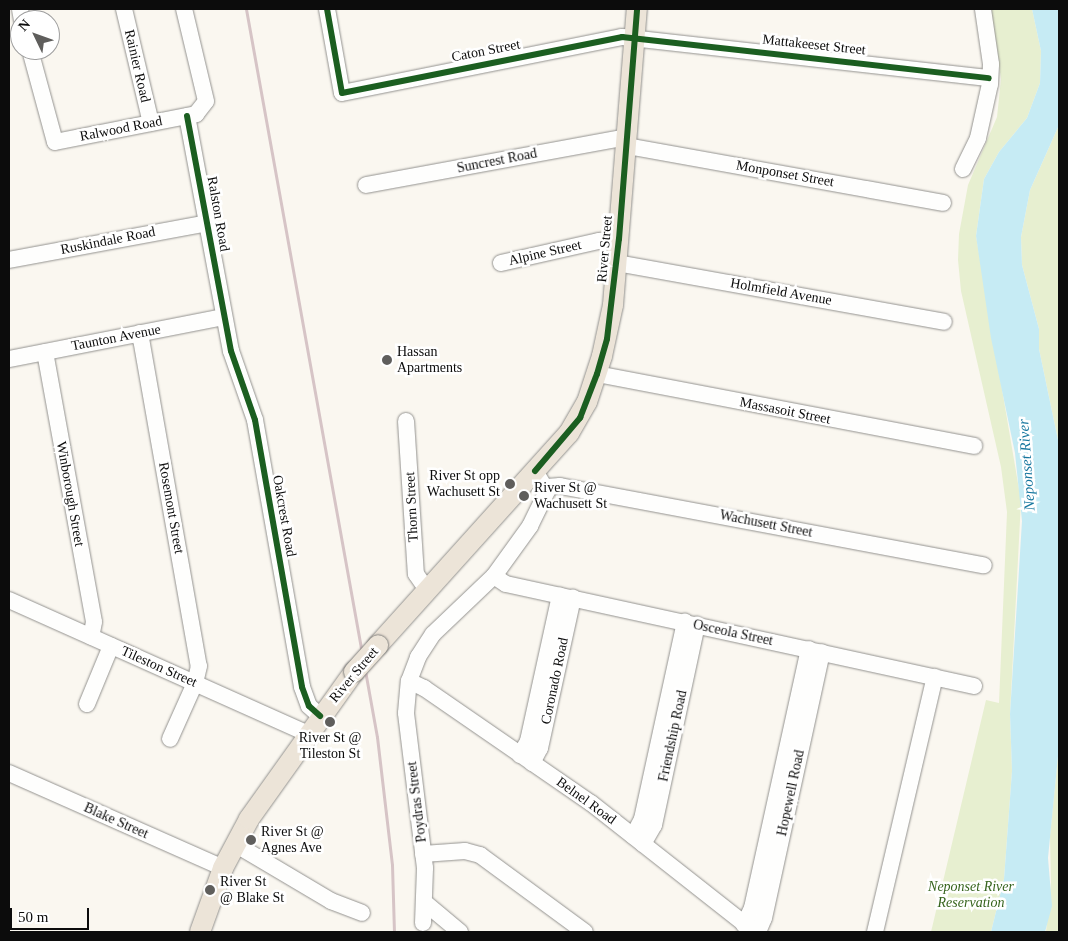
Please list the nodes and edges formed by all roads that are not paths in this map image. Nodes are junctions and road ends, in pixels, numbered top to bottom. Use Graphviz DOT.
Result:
graph roads {
  1 [pos="124,9"];
  2 [pos="184,9"];
  3 [pos="327,9"];
  4 [pos="637,9"];
  5 [pos="983,9"];
  6 [pos="635,38"];
  7 [pos="33,60"];
  8 [pos="990,78"];
  9 [pos="187,116"];
  10 [pos="151,123"];
  11 [pos="627,142"];
  12 [pos="963,170"];
  13 [pos="366,185"];
  14 [pos="943,204"];
  15 [pos="208,223"];
  16 [pos="619,239"];
  17 [pos="9,260"];
  18 [pos="501,263"];
  19 [pos="617,263"];
  20 [pos="224,317"];
  21 [pos="944,322"];
  22 [pos="140,333"];
  23 [pos="44,352"];
  24 [pos="9,359"];
  25 [pos="597,374"];
  26 [pos="406,421"];
  27 [pos="974,446"];
  28 [pos="534,471"];
  29 [pos="547,487"];
  30 [pos="984,565"];
  31 [pos="494,576"];
  32 [pos="427,590"];
  33 [pos="566,597"];
  34 [pos="9,600"];
  35 [pos="691,624"];
  36 [pos="91,637"];
  37 [pos="112,646"];
  38 [pos="816,651"];
  39 [pos="935,677"];
  40 [pos="408,681"];
  41 [pos="195,683"];
  42 [pos="974,686"];
  43 [pos="87,704"];
  44 [pos="320,716"];
  45 [pos="308,734"];
  46 [pos="170,739"];
  47 [pos="526,759"];
  48 [pos="9,773"];
  49 [pos="638,840"];
  50 [pos="235,844"];
  51 [pos="423,854"];
  52 [pos="223,868"];
  53 [pos="424,912"];
  54 [pos="362,913"];
  55 [pos="752,930"];
  56 [pos="200,932"];
  57 [pos="448,932"];
  58 [pos="460,932"];
  59 [pos="585,932"];
  60 [pos="875,932"];
  1 -- 10 [label="street, Rainier Road"];
  2 -- 9 [label="street"];
  3 -- 6 [label="street, Caton Street"];
  4 -- 6 [label="main road, River Street"];
  5 -- 8 [label="street"];
  6 -- 8 [label="street, Mattakeeset Street"];
  6 -- 11 [label="main road, River Street"];
  7 -- 10 [label="street, Ralwood Road"];
  8 -- 12 [label="street"];
  9 -- 10 [label="street, Ralwood Road"];
  9 -- 15 [label="street, Ralston Road"];
  11 -- 13 [label="street, Suncrest Road"];
  11 -- 14 [label="street, Monponset Street"];
  11 -- 16 [label="main road, River Street"];
  15 -- 17 [label="street, Ruskindale Road"];
  15 -- 20 [label="street, Ralston Road"];
  16 -- 18 [label="street, Alpine Street"];
  16 -- 19 [label="main road, River Street"];
  19 -- 21 [label="street, Holmfield Avenue"];
  19 -- 25 [label="main road, River Street"];
  20 -- 22 [label="street, Taunton Avenue"];
  20 -- 44 [label="street, Oakcrest Road"];
  22 -- 23 [label="street, Taunton Avenue"];
  22 -- 41 [label="street, Rosemont Street"];
  23 -- 24 [label="street, Taunton Avenue"];
  23 -- 36 [label="street, Winborough Street"];
  25 -- 27 [label="street, Massasoit Street"];
  25 -- 28 [label="main road, River Street"];
  26 -- 32 [label="street, Thorn Street"];
  28 -- 29 [label="street"];
  28 -- 32 [label="main road, River Street"];
  29 -- 30 [label="street, Wachusett Street"];
  29 -- 31 [label="street"];
  31 -- 33 [label="street, Osceola Street"];
  31 -- 40 [label="street"];
  32 -- 44 [label="main road, River Street, bridge"];
  33 -- 35 [label="street, Osceola Street"];
  33 -- 47 [label="street, Coronado Road"];
  34 -- 36 [label="street, Tileston Street"];
  35 -- 38 [label="street, Osceola Street"];
  35 -- 49 [label="street, Friendship Road"];
  36 -- 37 [label="street, Tileston Street"];
  37 -- 41 [label="street, Tileston Street"];
  37 -- 43 [label="street"];
  38 -- 39 [label="street, Osceola Street"];
  38 -- 55 [label="street, Hopewell Road"];
  39 -- 42 [label="street, Osceola Street"];
  39 -- 60 [label="street"];
  40 -- 47 [label="street, Belnel Road"];
  40 -- 51 [label="street, Poydras Street"];
  41 -- 45 [label="street, Tileston Street"];
  41 -- 46 [label="street, Rosemont Street"];
  44 -- 45 [label="main road, River Street"];
  45 -- 50 [label="main road, River Street"];
  47 -- 49 [label="street, Belnel Road"];
  48 -- 52 [label="street, Blake Street"];
  49 -- 55 [label="street, Belnel Road"];
  50 -- 52 [label="main road, River Street"];
  50 -- 54 [label="street"];
  51 -- 53 [label="street, Poydras Street"];
  51 -- 59 [label="street"];
  52 -- 56 [label="main road, River Street"];
  53 -- 57 [label="street"];
  53 -- 58 [label="street"];
}
